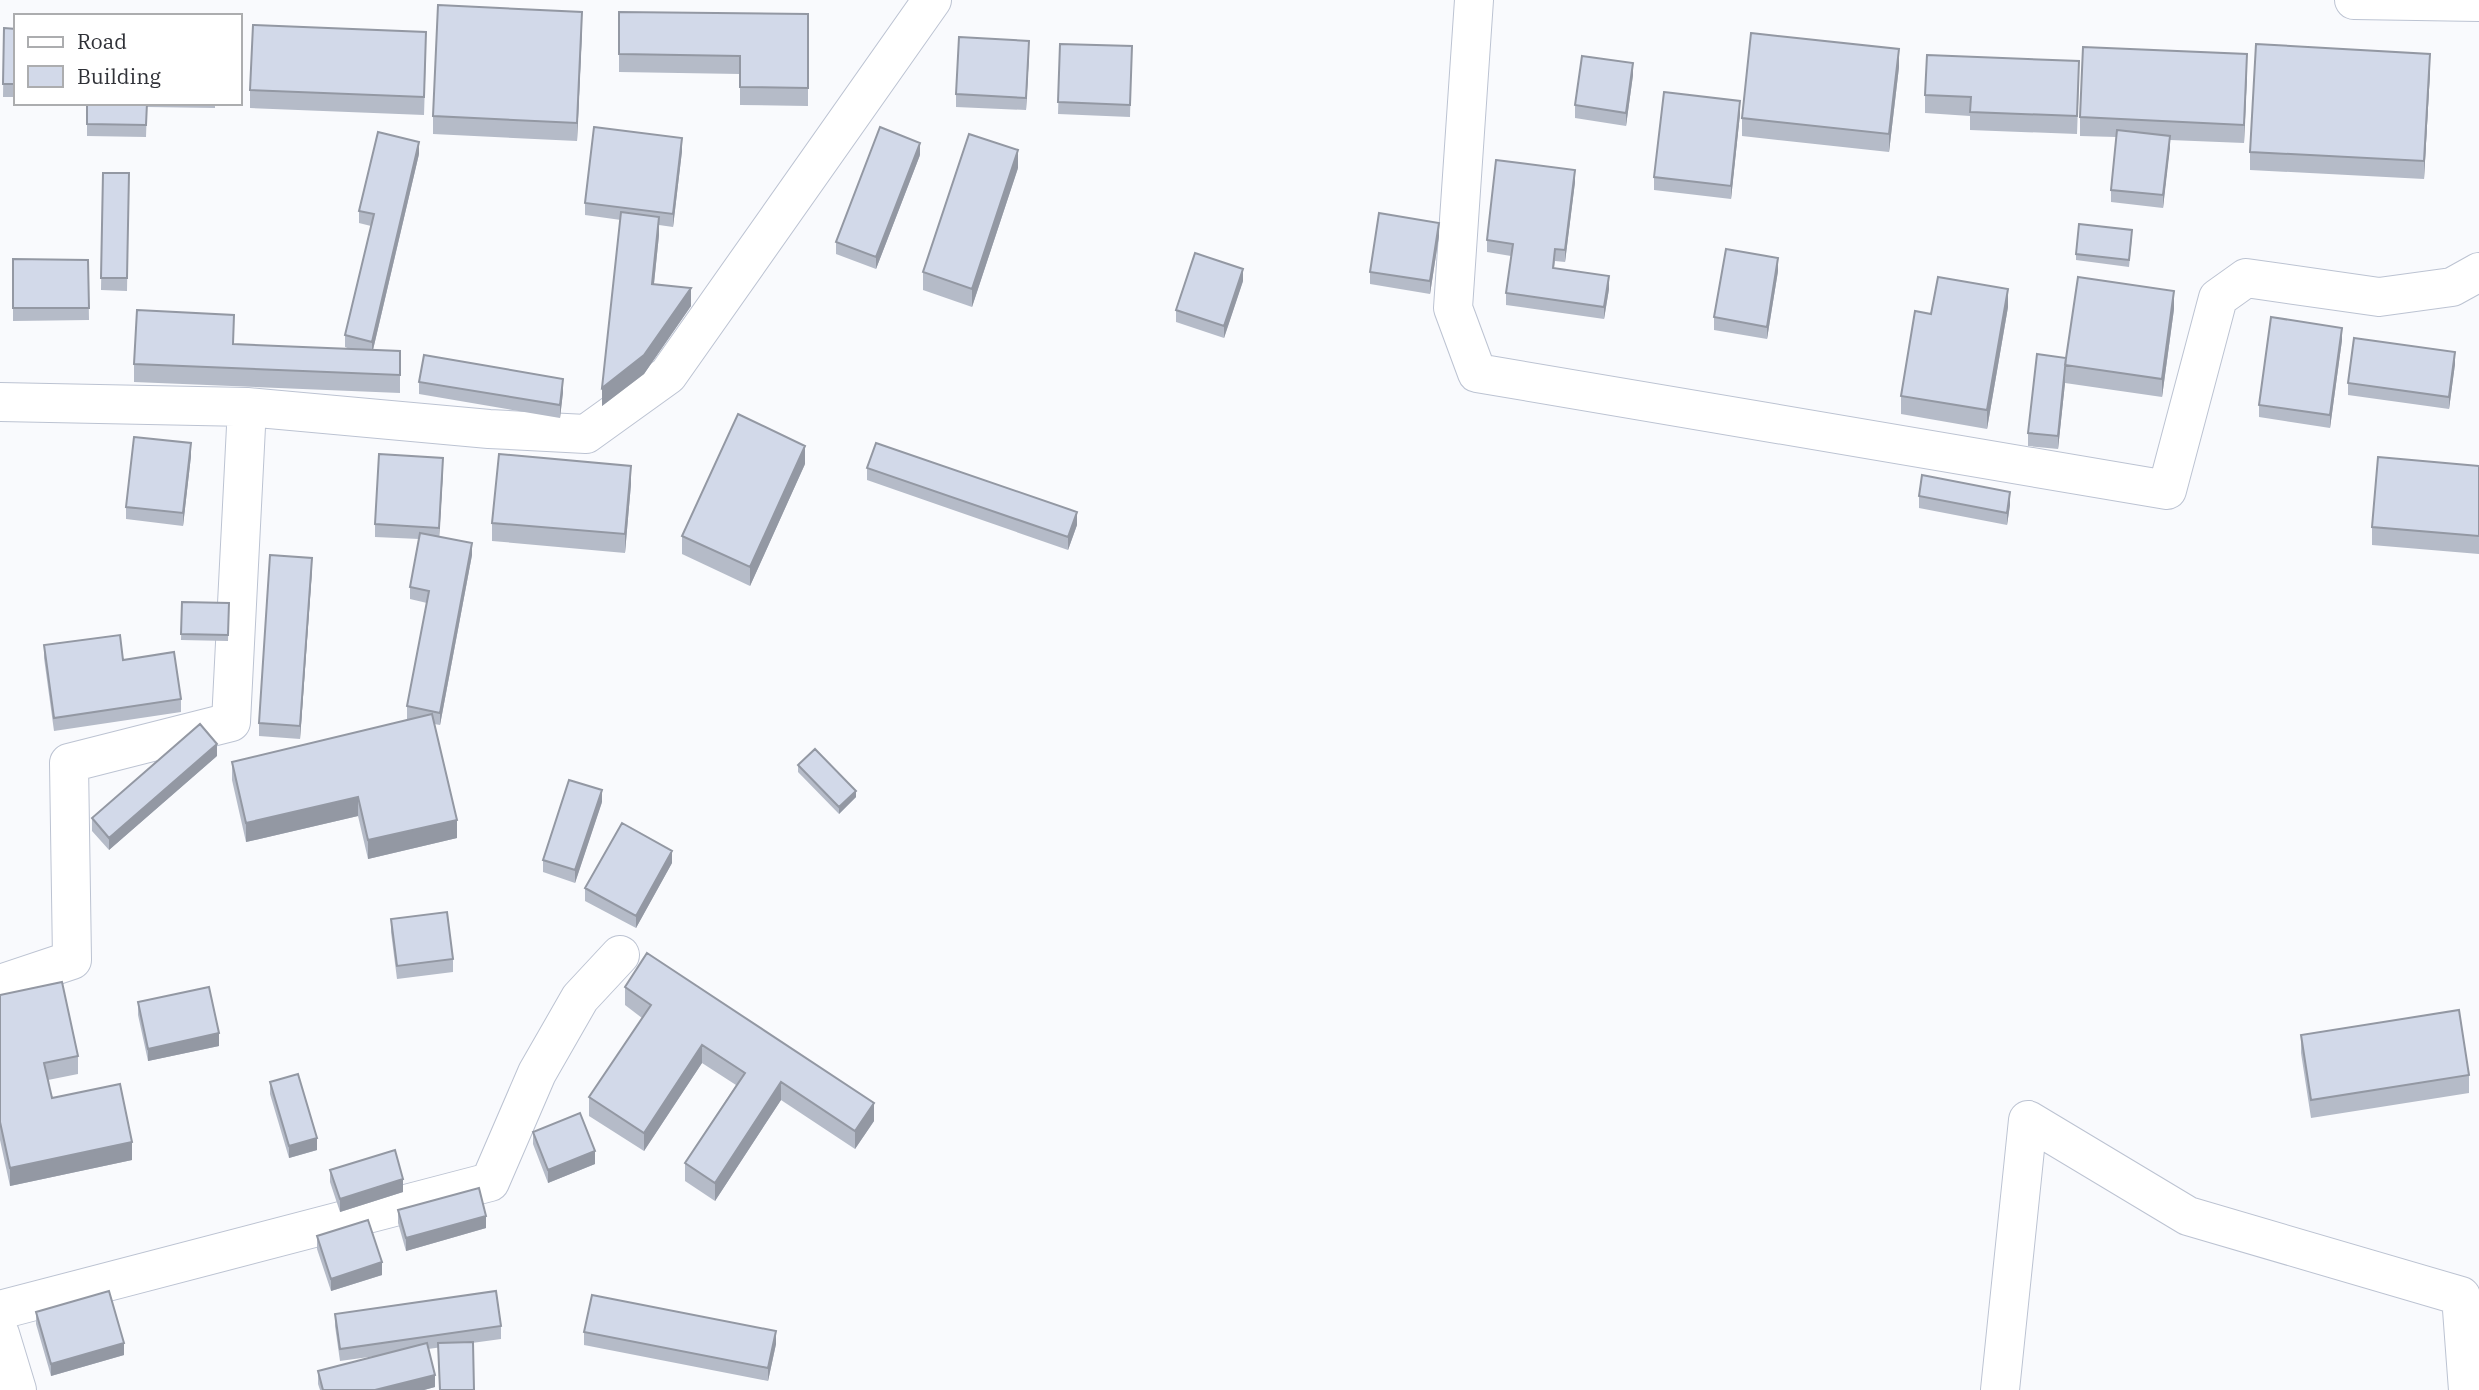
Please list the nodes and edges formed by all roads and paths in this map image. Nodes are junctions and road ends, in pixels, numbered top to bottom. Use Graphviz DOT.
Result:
graph roads {
  1 [pos="932,0"];
  2 [pos="1474,0"];
  3 [pos="2354,0"];
  4 [pos="2479,2"];
  5 [pos="2479,272"];
  6 [pos="0,402"];
  7 [pos="247,407"];
  8 [pos="620,955"];
  9 [pos="0,984"];
  10 [pos="0,1310"];
  11 [pos="0,1334"];
  12 [pos="17,1390"];
  13 [pos="2000,1390"];
  14 [pos="2468,1390"];
  1 -- 7 [label="street"];
  2 -- 5 [label="street"];
  3 -- 4 [label="street"];
  6 -- 7 [label="street"];
  7 -- 9 [label="street"];
  8 -- 10 [label="street"];
  11 -- 12 [label="street"];
  13 -- 14 [label="street"];
}
